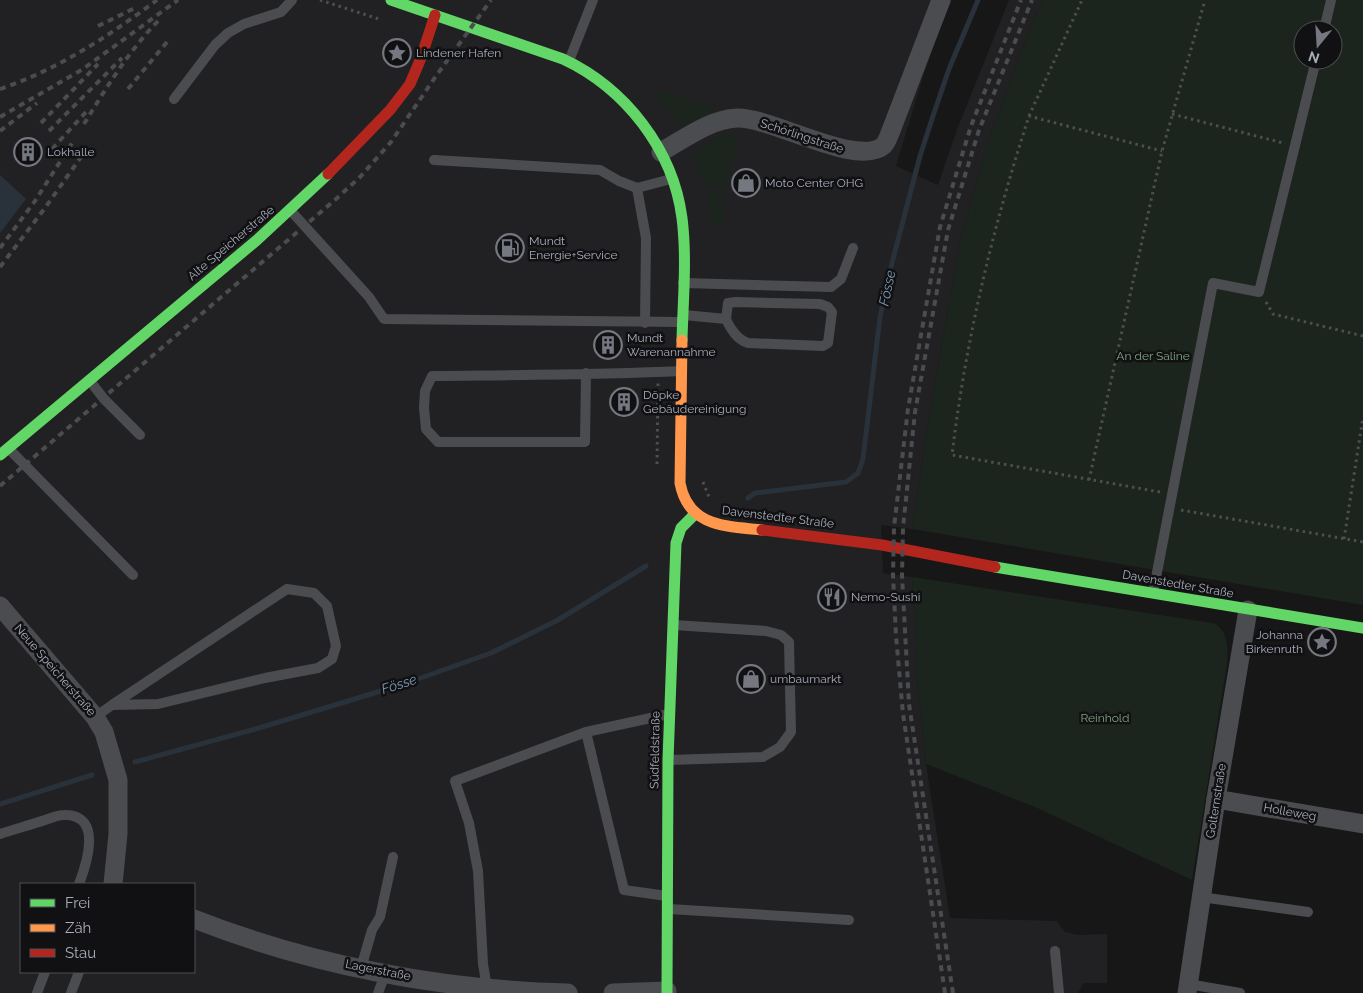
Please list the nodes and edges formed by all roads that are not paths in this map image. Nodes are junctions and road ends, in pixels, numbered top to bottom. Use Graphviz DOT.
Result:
graph roads {
  1 [pos="292,0"];
  2 [pos="391,0"];
  3 [pos="593,0"];
  4 [pos="941,0"];
  5 [pos="1331,0"];
  6 [pos="435,14"];
  7 [pos="1326,20"];
  8 [pos="569,62"];
  9 [pos="1314,70"];
  10 [pos="174,100"];
  11 [pos="661,152"];
  12 [pos="434,160"];
  13 [pos="672,178"];
  14 [pos="637,188"];
  15 [pos="290,210"];
  16 [pos="853,248"];
  17 [pos="683,283"];
  18 [pos="683,318"];
  19 [pos="726,319"];
  20 [pos="645,323"];
  21 [pos="682,371"];
  22 [pos="586,373"];
  23 [pos="90,380"];
  24 [pos="140,436"];
  25 [pos="4,452"];
  26 [pos="695,514"];
  27 [pos="133,575"];
  28 [pos="1152,594"];
  29 [pos="0,606"];
  30 [pos="1248,610"];
  31 [pos="672,624"];
  32 [pos="1363,628"];
  33 [pos="112,705"];
  34 [pos="669,714"];
  35 [pos="95,717"];
  36 [pos="586,732"];
  37 [pos="668,760"];
  38 [pos="1216,799"];
  39 [pos="1363,824"];
  40 [pos="0,834"];
  41 [pos="393,857"];
  42 [pos="79,883"];
  43 [pos="113,883"];
  44 [pos="668,896"];
  45 [pos="1201,897"];
  46 [pos="668,909"];
  47 [pos="1308,912"];
  48 [pos="195,918"];
  49 [pos="849,920"];
  50 [pos="1055,951"];
  51 [pos="361,968"];
  52 [pos="386,972"];
  53 [pos="45,973"];
  54 [pos="79,973"];
  55 [pos="1188,989"];
  56 [pos="487,990"];
  57 [pos="667,992"];
  58 [pos="37,993"];
  59 [pos="71,993"];
  60 [pos="378,993"];
  61 [pos="568,993"];
  62 [pos="613,993"];
  63 [pos="1059,993"];
  64 [pos="1240,993"];
  1 -- 10 [label="lane"];
  2 -- 6 [label="street"];
  3 -- 8 [label="lane"];
  4 -- 11 [label="street, Schörlingstraße"];
  5 -- 7 [label="lane"];
  6 -- 8 [label="street"];
  6 -- 15 [label="street, Alte Speicherstraße"];
  8 -- 11 [label="street"];
  9 -- 28 [label="lane"];
  11 -- 13 [label="street"];
  12 -- 14 [label="lane"];
  13 -- 14 [label="lane"];
  13 -- 17 [label="street"];
  14 -- 20 [label="lane"];
  15 -- 20 [label="lane"];
  15 -- 23 [label="street, Alte Speicherstraße"];
  16 -- 17 [label="lane"];
  17 -- 18 [label="street"];
  18 -- 19 [label="lane"];
  18 -- 20 [label="lane"];
  18 -- 21 [label="street"];
  19 -- 19 [label="lane"];
  21 -- 22 [label="lane"];
  21 -- 26 [label="street"];
  22 -- 22 [label="lane"];
  23 -- 24 [label="lane"];
  23 -- 25 [label="street, Alte Speicherstraße"];
  25 -- 27 [label="lane"];
  26 -- 28 [label="street, Davenstedter Straße"];
  26 -- 31 [label="street, Südfeldstraße"];
  28 -- 30 [label="street, Davenstedter Straße"];
  29 -- 35 [label="street, Neue Speicherstraße"];
  30 -- 32 [label="street, Davenstedter Straße"];
  30 -- 38 [label="street, Golternstraße"];
  31 -- 34 [label="street, Südfeldstraße"];
  31 -- 37 [label="lane"];
  33 -- 33 [label="lane"];
  33 -- 35 [label="lane"];
  34 -- 36 [label="lane"];
  34 -- 37 [label="street, Südfeldstraße"];
  35 -- 43 [label="street, Neue Speicherstraße"];
  36 -- 44 [label="lane"];
  36 -- 56 [label="lane"];
  37 -- 44 [label="street, Südfeldstraße"];
  38 -- 39 [label="street, Holleweg"];
  38 -- 45 [label="street, Golternstraße"];
  40 -- 42 [label="lane"];
  41 -- 51 [label="lane"];
  44 -- 46 [label="street, Südfeldstraße"];
  45 -- 47 [label="lane"];
  45 -- 55 [label="street, Golternstraße"];
  46 -- 49 [label="lane"];
  46 -- 57 [label="street, Südfeldstraße"];
  48 -- 51 [label="street, Lagerstraße"];
  50 -- 63 [label="lane"];
  51 -- 52 [label="street, Lagerstraße"];
  52 -- 56 [label="street, Lagerstraße"];
  52 -- 60 [label="lane"];
  53 -- 58 [label="lane"];
  54 -- 59 [label="lane"];
  55 -- 64 [label="lane"];
  56 -- 61 [label="street, Lagerstraße"];
  57 -- 62 [label="street"];
}
